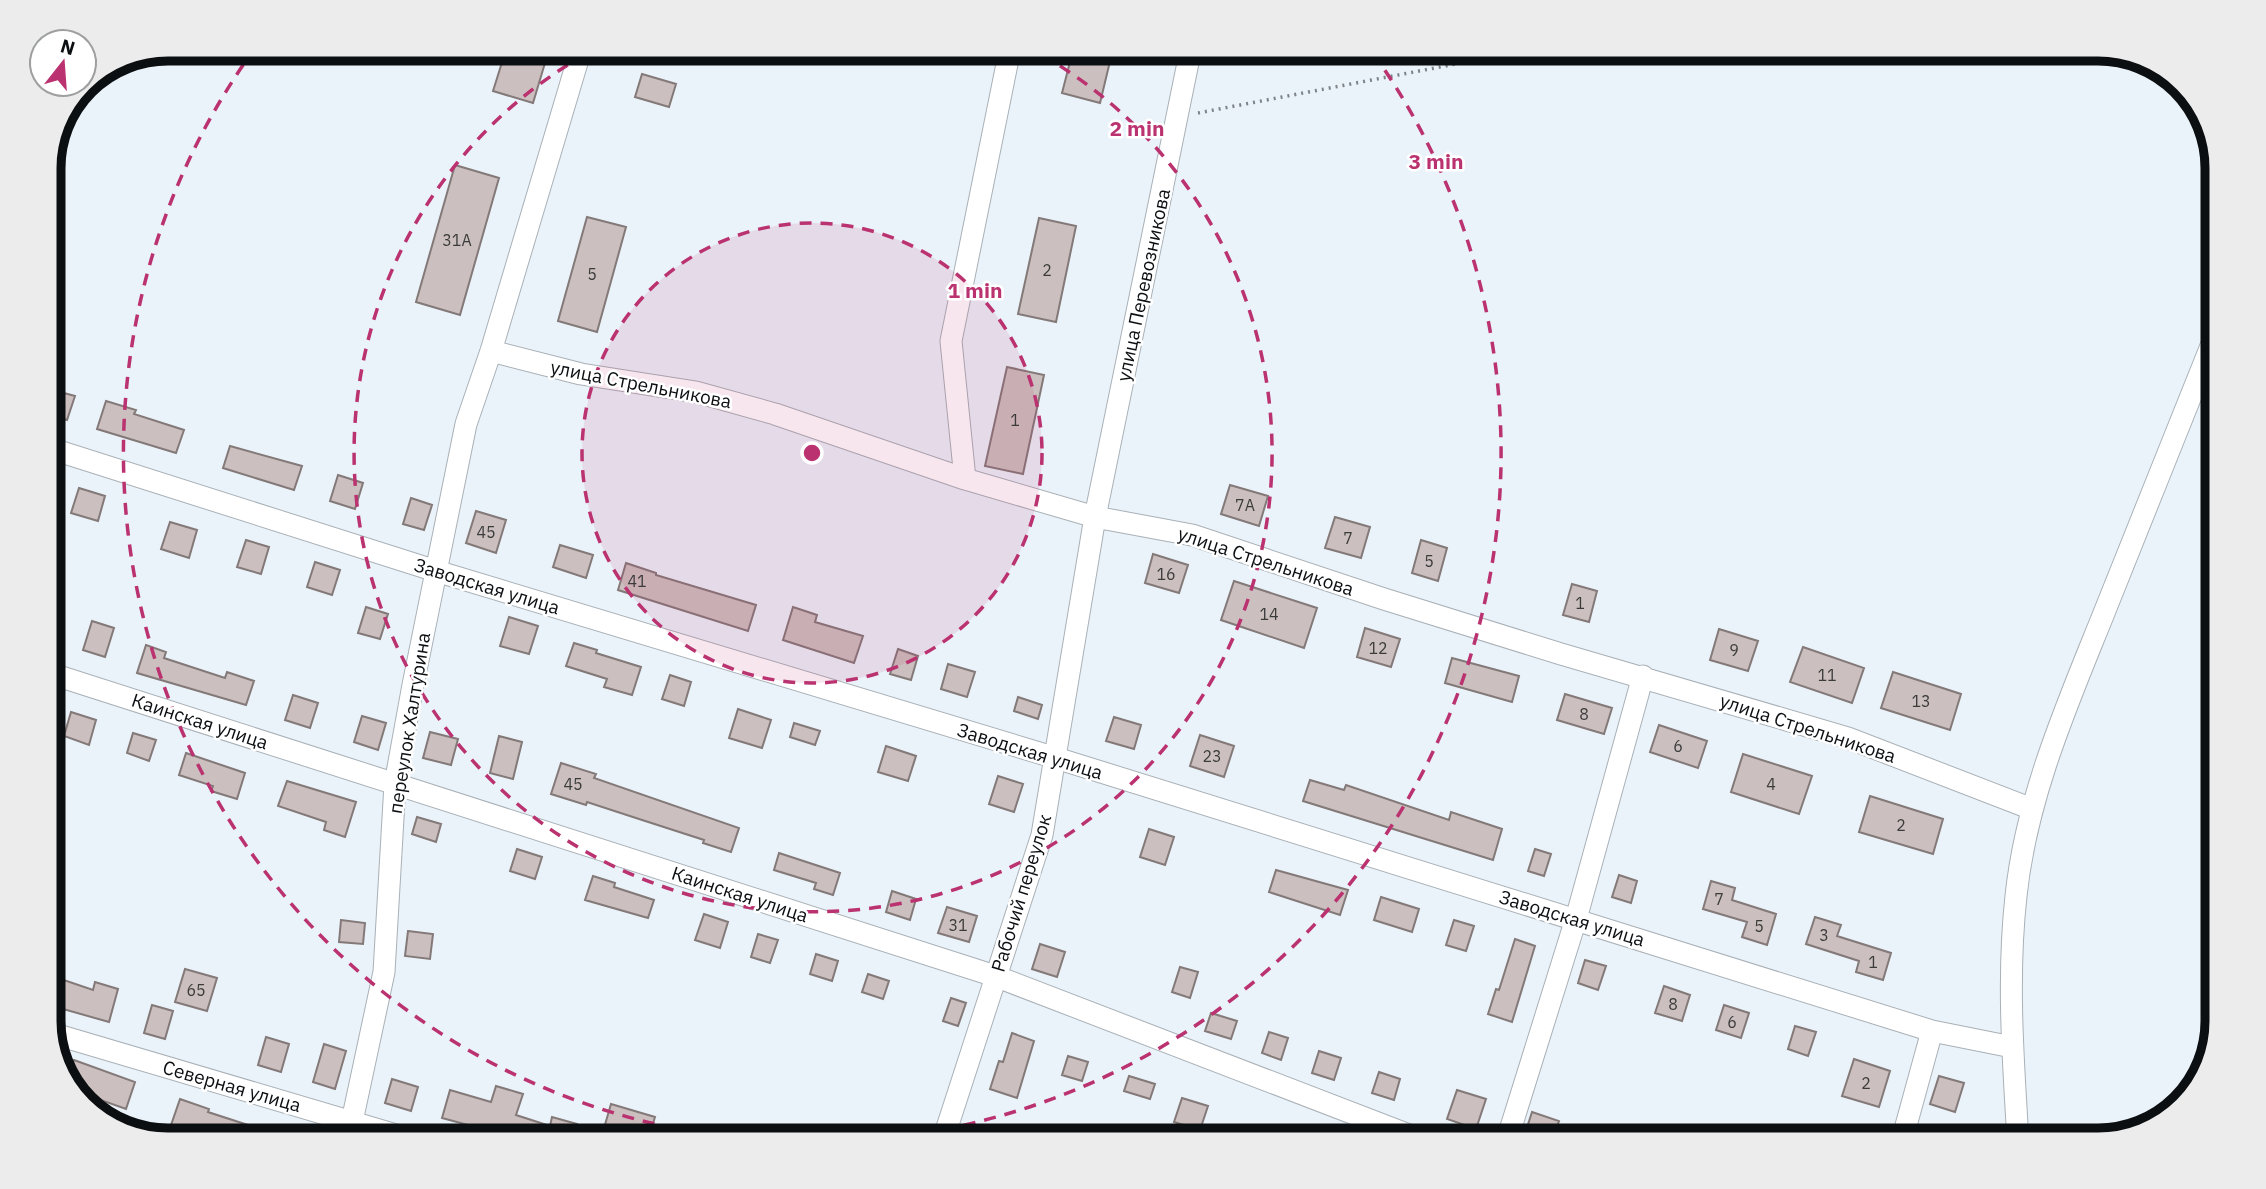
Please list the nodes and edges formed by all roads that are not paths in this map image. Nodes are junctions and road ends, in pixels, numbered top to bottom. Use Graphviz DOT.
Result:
graph roads {
  1 [pos="578,61"];
  2 [pos="1008,61"];
  3 [pos="1188,61"];
  4 [pos="491,351"];
  5 [pos="2205,361"];
  6 [pos="61,452"];
  7 [pos="965,479"];
  8 [pos="1095,517"];
  9 [pos="436,571"];
  10 [pos="1643,676"];
  11 [pos="61,677"];
  12 [pos="1056,758"];
  13 [pos="395,784"];
  14 [pos="2032,809"];
  15 [pos="1576,919"];
  16 [pos="995,976"];
  17 [pos="1932,1031"];
  18 [pos="62,1037"];
  19 [pos="2012,1047"];
  20 [pos="341,1128"];
  21 [pos="351,1128"];
  22 [pos="947,1128"];
  23 [pos="1391,1128"];
  24 [pos="1511,1128"];
  25 [pos="1905,1128"];
  26 [pos="2017,1128"];
  1 -- 4 [label="street, переулок Халтурина"];
  2 -- 7 [label="street"];
  3 -- 8 [label="street, улица Перевозникова"];
  4 -- 7 [label="street, улица Стрельникова"];
  4 -- 9 [label="street, переулок Халтурина"];
  5 -- 14 [label="street"];
  6 -- 9 [label="street, Заводская улица"];
  7 -- 8 [label="street, улица Стрельникова"];
  8 -- 10 [label="street, улица Стрельникова"];
  8 -- 12 [label="street, Рабочий переулок"];
  9 -- 12 [label="street, Заводская улица"];
  9 -- 13 [label="street, переулок Халтурина"];
  10 -- 14 [label="street, улица Стрельникова"];
  10 -- 15 [label="street"];
  11 -- 13 [label="street, Каинская улица"];
  12 -- 15 [label="street, Заводская улица"];
  12 -- 16 [label="street, Рабочий переулок"];
  13 -- 16 [label="street, Каинская улица"];
  13 -- 21 [label="street, переулок Халтурина"];
  14 -- 19 [label="street"];
  15 -- 17 [label="street, Заводская улица"];
  15 -- 24 [label="street"];
  16 -- 22 [label="street, Рабочий переулок"];
  16 -- 23 [label="street, Каинская улица"];
  17 -- 19 [label="street, Заводская улица"];
  17 -- 25 [label="street"];
  18 -- 20 [label="street, Северная улица"];
  19 -- 26 [label="street"];
}
